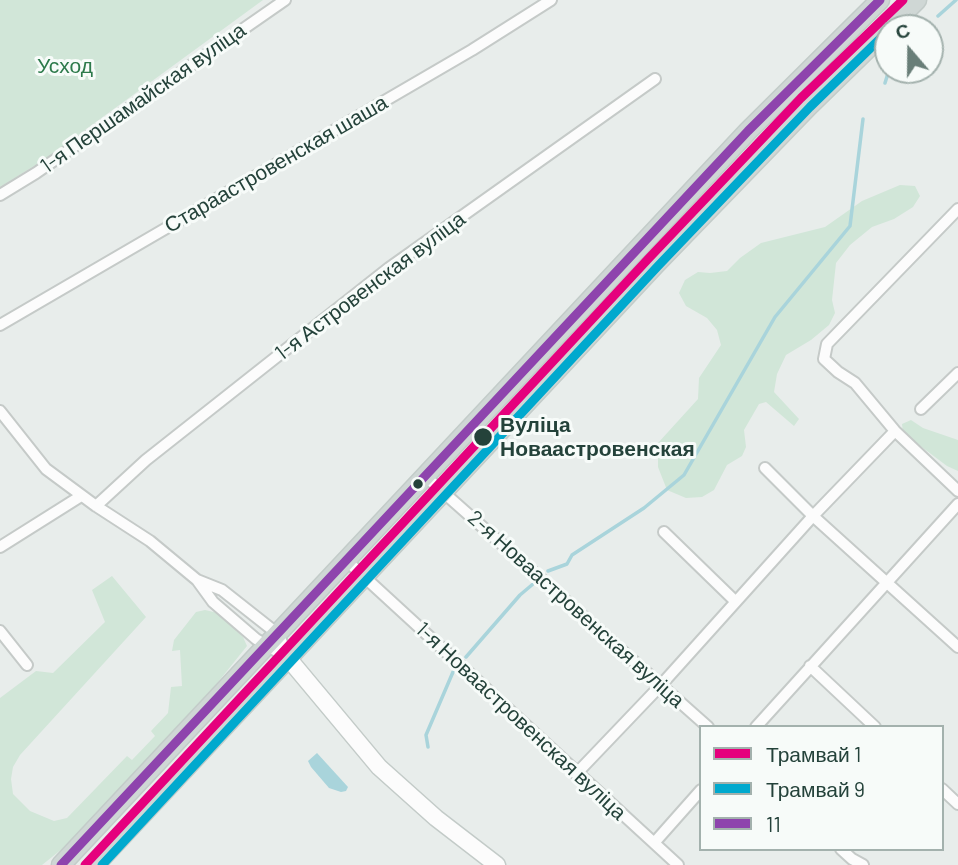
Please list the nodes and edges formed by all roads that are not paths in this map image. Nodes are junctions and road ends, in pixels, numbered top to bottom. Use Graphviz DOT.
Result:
graph roads {
  1 [pos="285,0"];
  2 [pos="551,0"];
  3 [pos="880,0"];
  4 [pos="917,0"];
  5 [pos="902,14"];
  6 [pos="874,42"];
  7 [pos="655,79"];
  8 [pos="0,195"];
  9 [pos="958,209"];
  10 [pos="638,249"];
  11 [pos="656,264"];
  12 [pos="0,325"];
  13 [pos="958,373"];
  14 [pos="921,409"];
  15 [pos="0,411"];
  16 [pos="895,431"];
  17 [pos="765,468"];
  18 [pos="425,476"];
  19 [pos="958,491"];
  20 [pos="444,492"];
  21 [pos="81,496"];
  22 [pos="958,504"];
  23 [pos="96,506"];
  24 [pos="813,516"];
  25 [pos="378,527"];
  26 [pos="664,531"];
  27 [pos="397,545"];
  28 [pos="0,547"];
  29 [pos="347,561"];
  30 [pos="365,577"];
  31 [pos="197,580"];
  32 [pos="886,584"];
  33 [pos="735,601"];
  34 [pos="0,631"];
  35 [pos="273,641"];
  36 [pos="958,648"];
  37 [pos="288,658"];
  38 [pos="27,665"];
  39 [pos="810,666"];
  40 [pos="661,685"];
  41 [pos="706,725"];
  42 [pos="758,725"];
  43 [pos="873,725"];
  44 [pos="576,774"];
  45 [pos="944,791"];
  46 [pos="699,792"];
  47 [pos="958,804"];
  48 [pos="654,843"];
  49 [pos="843,851"];
  50 [pos="61,865"];
  51 [pos="95,865"];
  52 [pos="497,865"];
  53 [pos="678,865"];
  54 [pos="863,865"];
  1 -- 8 [label="street, 1-я Першамайская вуліца"];
  2 -- 12 [label="street, Стараастровенская шаша"];
  3 -- 10 [label="main road"];
  4 -- 5 [label="main road"];
  6 -- 11 [label="main road"];
  7 -- 23 [label="street, 1-я Астровенская вуліца"];
  9 -- 16 [label="street"];
  10 -- 11 [label="street"];
  10 -- 18 [label="main road"];
  11 -- 20 [label="main road"];
  13 -- 14 [label="street"];
  15 -- 21 [label="street"];
  16 -- 19 [label="street"];
  16 -- 24 [label="street"];
  17 -- 24 [label="street"];
  18 -- 20 [label="street, 2-я Новаастровенская вуліца"];
  18 -- 25 [label="main road"];
  20 -- 27 [label="main road"];
  20 -- 40 [label="street, 2-я Новаастровенская вуліца"];
  21 -- 23 [label="street"];
  21 -- 28 [label="street"];
  22 -- 32 [label="street"];
  23 -- 31 [label="street"];
  24 -- 32 [label="street"];
  24 -- 33 [label="street"];
  25 -- 27 [label="street"];
  25 -- 29 [label="main road"];
  26 -- 33 [label="street"];
  27 -- 30 [label="main road"];
  29 -- 30 [label="street, 1-я Новаастровенская вуліца"];
  29 -- 35 [label="main road"];
  30 -- 37 [label="main road"];
  30 -- 44 [label="street, 1-я Новаастровенская вуліца"];
  31 -- 35 [label="street"];
  31 -- 35 [label="street"];
  32 -- 36 [label="street"];
  32 -- 39 [label="street"];
  33 -- 40 [label="street"];
  34 -- 38 [label="street"];
  35 -- 37 [label="street"];
  35 -- 37 [label="street"];
  35 -- 50 [label="main road"];
  37 -- 51 [label="main road"];
  37 -- 52 [label="main road"];
  39 -- 42 [label="street"];
  39 -- 43 [label="street"];
  40 -- 41 [label="street, 2-я Новаастровенская вуліца"];
  40 -- 44 [label="street"];
  44 -- 48 [label="street, 1-я Новаастровенская вуліца"];
  45 -- 47 [label="street"];
  46 -- 48 [label="street"];
  48 -- 53 [label="street, 1-я Новаастровенская вуліца"];
  49 -- 54 [label="street"];
}
